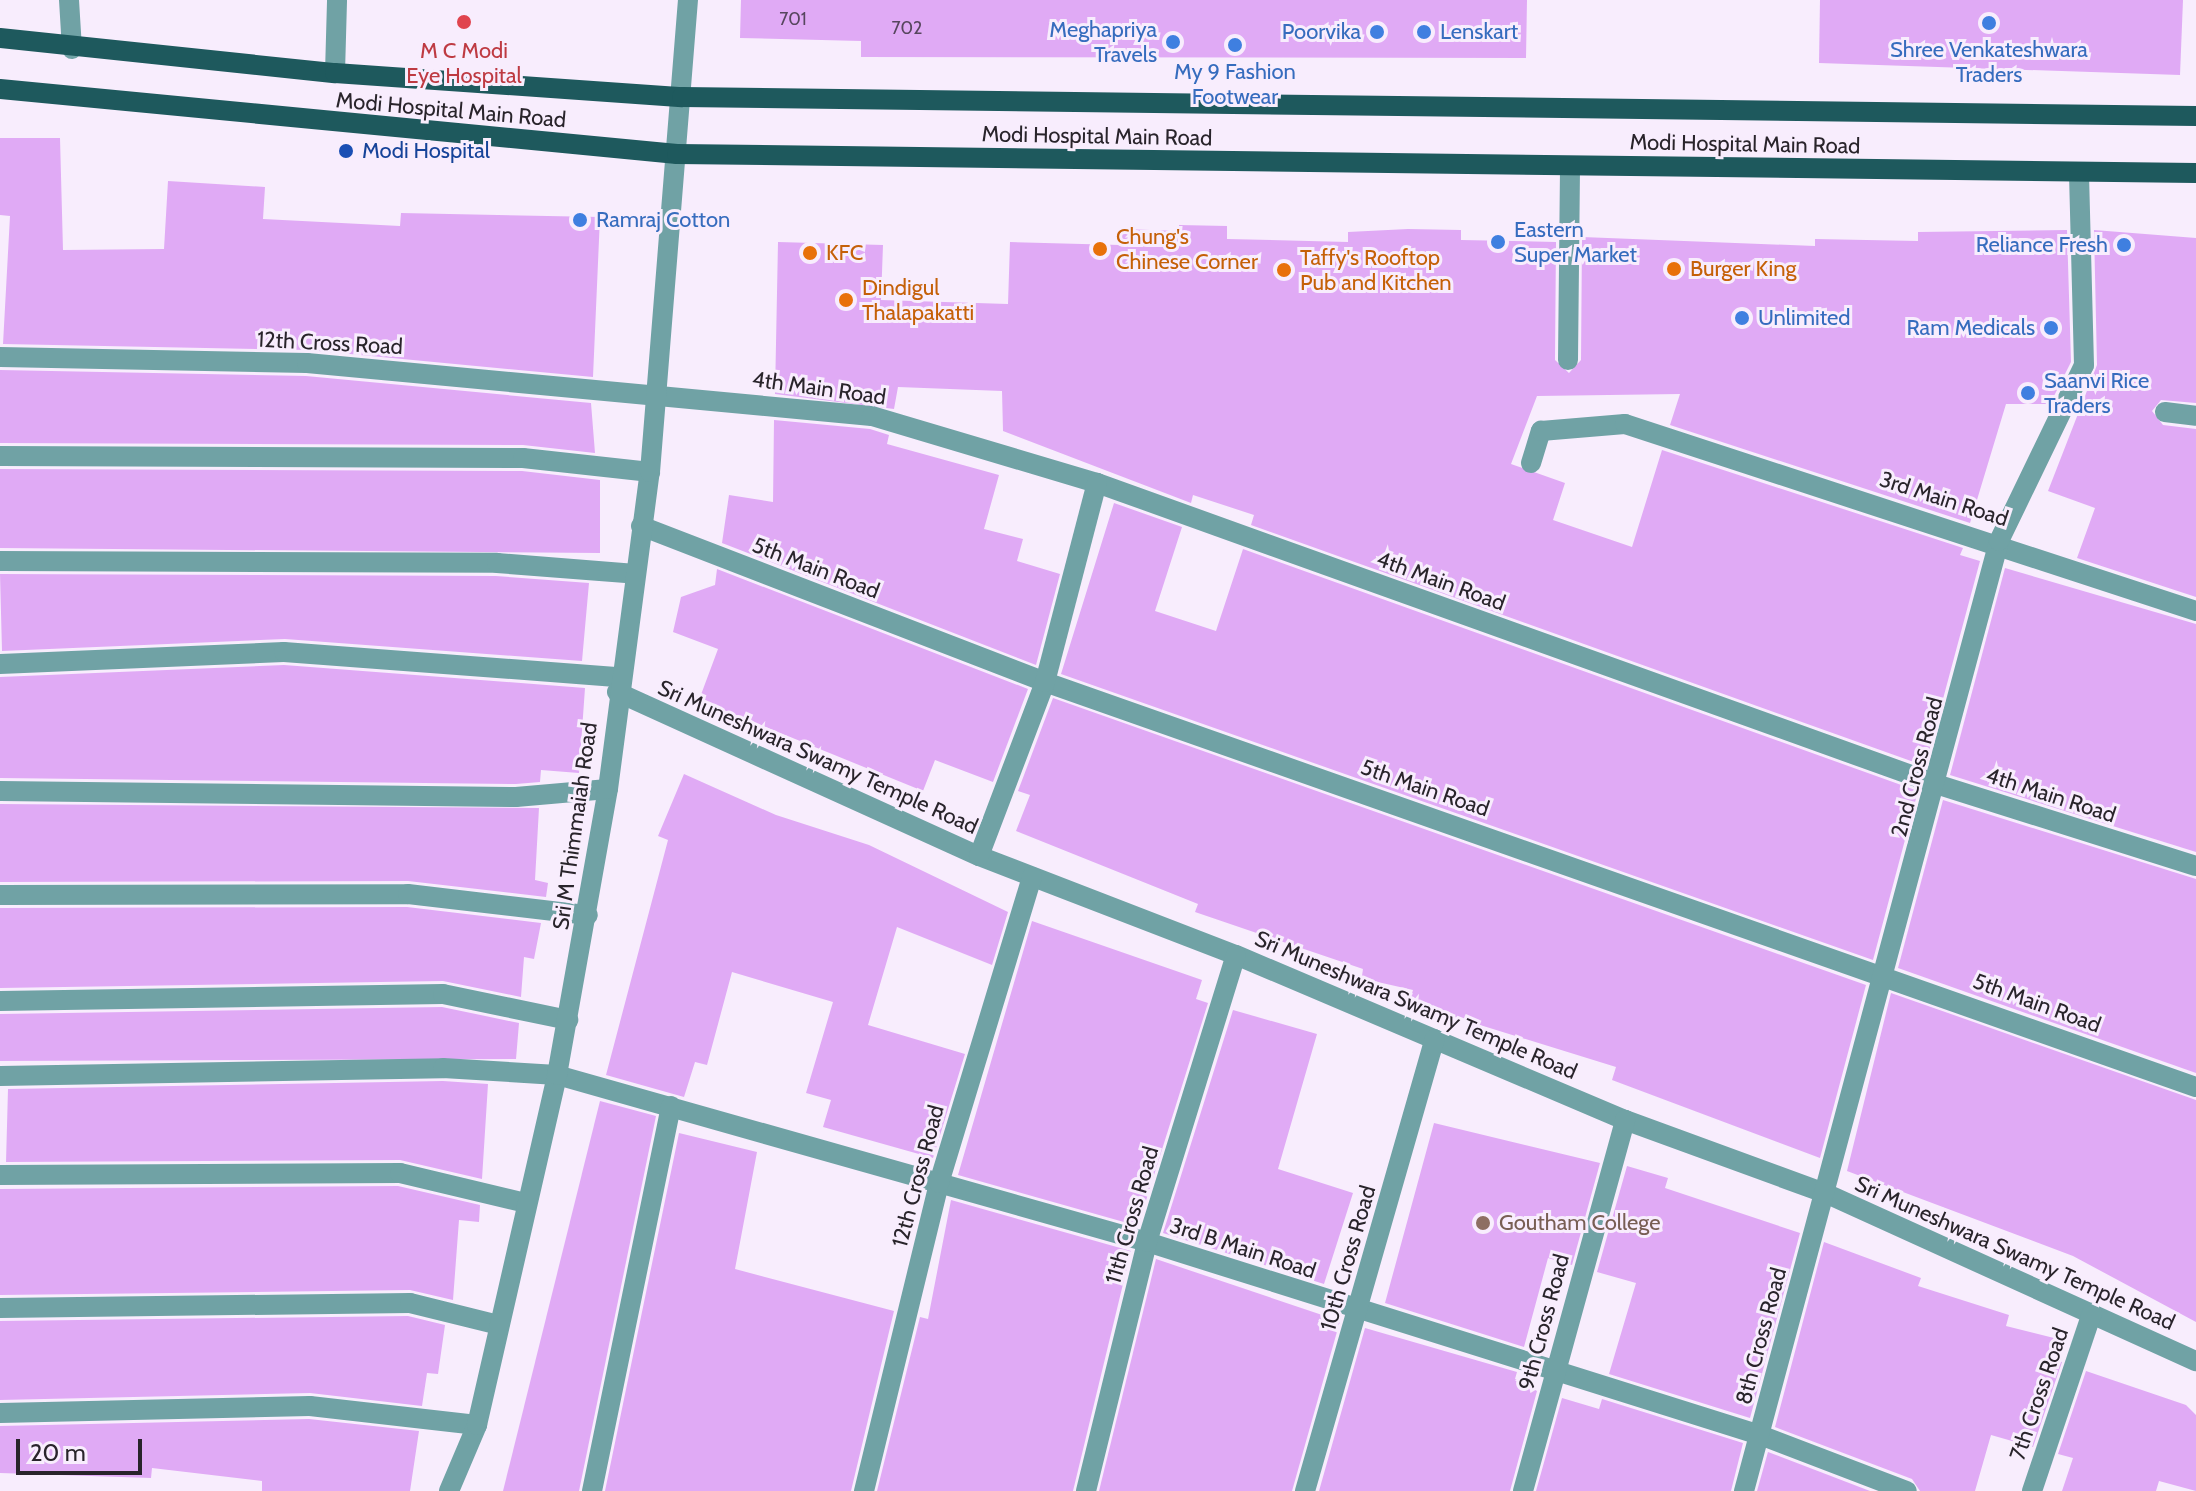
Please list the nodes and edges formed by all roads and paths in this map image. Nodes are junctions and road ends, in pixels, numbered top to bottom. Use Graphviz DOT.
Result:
graph roads {
  1 [pos="69,0"];
  2 [pos="337,0"];
  3 [pos="688,0"];
  4 [pos="0,38"];
  5 [pos="72,49"];
  6 [pos="335,73"];
  7 [pos="0,89"];
  8 [pos="682,97"];
  9 [pos="2196,116"];
  10 [pos="677,154"];
  11 [pos="1570,166"];
  12 [pos="2079,173"];
  13 [pos="2196,173"];
  14 [pos="0,357"];
  15 [pos="1568,360"];
  16 [pos="657,392"];
  17 [pos="2165,412"];
  18 [pos="2196,416"];
  19 [pos="0,456"];
  20 [pos="1531,463"];
  21 [pos="650,472"];
  22 [pos="1097,483"];
  23 [pos="641,526"];
  24 [pos="1999,541"];
  25 [pos="0,561"];
  26 [pos="636,574"];
  27 [pos="2196,611"];
  28 [pos="0,664"];
  29 [pos="1045,682"];
  30 [pos="618,685"];
  31 [pos="1939,785"];
  32 [pos="608,789"];
  33 [pos="0,791"];
  34 [pos="979,856"];
  35 [pos="2196,866"];
  36 [pos="1032,877"];
  37 [pos="0,895"];
  38 [pos="588,915"];
  39 [pos="1236,955"];
  40 [pos="1884,973"];
  41 [pos="0,1001"];
  42 [pos="568,1020"];
  43 [pos="1435,1039"];
  44 [pos="557,1075"];
  45 [pos="0,1076"];
  46 [pos="2196,1087"];
  47 [pos="671,1106"];
  48 [pos="1625,1120"];
  49 [pos="0,1175"];
  50 [pos="939,1183"];
  51 [pos="1825,1193"];
  52 [pos="526,1203"];
  53 [pos="1147,1242"];
  54 [pos="0,1308"];
  55 [pos="1358,1311"];
  56 [pos="2092,1313"];
  57 [pos="499,1325"];
  58 [pos="2196,1361"];
  59 [pos="1555,1372"];
  60 [pos="0,1413"];
  61 [pos="477,1425"];
  62 [pos="1760,1435"];
  63 [pos="449,1491"];
  64 [pos="592,1491"];
  65 [pos="864,1491"];
  66 [pos="1086,1491"];
  67 [pos="1305,1491"];
  68 [pos="1523,1491"];
  69 [pos="1744,1491"];
  70 [pos="1907,1491"];
  71 [pos="2032,1491"];
  1 -- 5 [label="street"];
  2 -- 6 [label="street"];
  3 -- 8 [label="street"];
  4 -- 5 [label="main road, Modi Hospital Main Road"];
  5 -- 6 [label="main road, Modi Hospital Main Road"];
  6 -- 8 [label="main road, Modi Hospital Main Road"];
  7 -- 10 [label="main road, Modi Hospital Main Road"];
  8 -- 9 [label="main road, Modi Hospital Main Road"];
  8 -- 10 [label="street"];
  10 -- 11 [label="main road, Modi Hospital Main Road"];
  10 -- 16 [label="street, Sri M Thimmaiah Road"];
  11 -- 12 [label="main road, Modi Hospital Main Road"];
  11 -- 15 [label="street"];
  12 -- 13 [label="main road, Modi Hospital Main Road"];
  12 -- 24 [label="street, 2nd Cross Road"];
  14 -- 16 [label="street, 12th Cross Road"];
  16 -- 21 [label="street, Sri M Thimmaiah Road"];
  16 -- 22 [label="street, 4th Main Road"];
  17 -- 18 [label="street"];
  19 -- 21 [label="street"];
  20 -- 24 [label="street, 3rd Main Road"];
  21 -- 23 [label="street, Sri M Thimmaiah Road"];
  22 -- 29 [label="street"];
  22 -- 31 [label="street, 4th Main Road"];
  23 -- 26 [label="street, Sri M Thimmaiah Road"];
  23 -- 29 [label="street, 5th Main Road"];
  24 -- 27 [label="street, 3rd Main Road"];
  24 -- 31 [label="street, 2nd Cross Road"];
  25 -- 26 [label="street"];
  26 -- 30 [label="street, Sri M Thimmaiah Road"];
  28 -- 30 [label="street"];
  29 -- 34 [label="street"];
  29 -- 40 [label="street, 5th Main Road"];
  30 -- 32 [label="street, Sri M Thimmaiah Road"];
  30 -- 34 [label="street, Sri Muneshwara Swamy Temple Road"];
  31 -- 35 [label="street, 4th Main Road"];
  31 -- 40 [label="street, 2nd Cross Road"];
  32 -- 33 [label="street"];
  32 -- 38 [label="street, Sri M Thimmaiah Road"];
  34 -- 36 [label="street, Sri Muneshwara Swamy Temple Road"];
  36 -- 39 [label="street, Sri Muneshwara Swamy Temple Road"];
  36 -- 50 [label="street, 12th Cross Road"];
  37 -- 38 [label="street"];
  38 -- 42 [label="street, Sri M Thimmaiah Road"];
  39 -- 43 [label="street, Sri Muneshwara Swamy Temple Road"];
  39 -- 53 [label="street, 11th Cross Road"];
  40 -- 46 [label="street, 5th Main Road"];
  40 -- 51 [label="street, 2nd Cross Road"];
  41 -- 42 [label="street"];
  42 -- 44 [label="street, Sri M Thimmaiah Road"];
  43 -- 48 [label="street, Sri Muneshwara Swamy Temple Road"];
  43 -- 55 [label="street, 10th Cross Road"];
  44 -- 45 [label="street, 3rd B Main Road"];
  44 -- 47 [label="street, 3rd B Main Road"];
  44 -- 52 [label="street, Sri M Thimmaiah Road"];
  47 -- 50 [label="street, 3rd B Main Road"];
  47 -- 64 [label="street"];
  48 -- 51 [label="street, Sri Muneshwara Swamy Temple Road"];
  48 -- 59 [label="street, 9th Cross Road"];
  49 -- 52 [label="street"];
  50 -- 53 [label="street, 3rd B Main Road"];
  50 -- 65 [label="street, 12th Cross Road"];
  51 -- 56 [label="street, Sri Muneshwara Swamy Temple Road"];
  51 -- 62 [label="street, 8th Cross Road"];
  52 -- 57 [label="street, Sri M Thimmaiah Road"];
  53 -- 55 [label="street, 3rd B Main Road"];
  53 -- 66 [label="street, 11th Cross Road"];
  54 -- 57 [label="street"];
  55 -- 59 [label="street, 3rd B Main Road"];
  55 -- 67 [label="street, 10th Cross Road"];
  56 -- 58 [label="street, Sri Muneshwara Swamy Temple Road"];
  56 -- 71 [label="street, 7th Cross Road"];
  57 -- 61 [label="street, Sri M Thimmaiah Road"];
  59 -- 62 [label="street, 3rd B Main Road"];
  59 -- 68 [label="street, 9th Cross Road"];
  60 -- 61 [label="street"];
  61 -- 63 [label="street, Sri M Thimmaiah Road"];
  62 -- 69 [label="street, 8th Cross Road"];
  62 -- 70 [label="street, 3rd B Main Road"];
}
